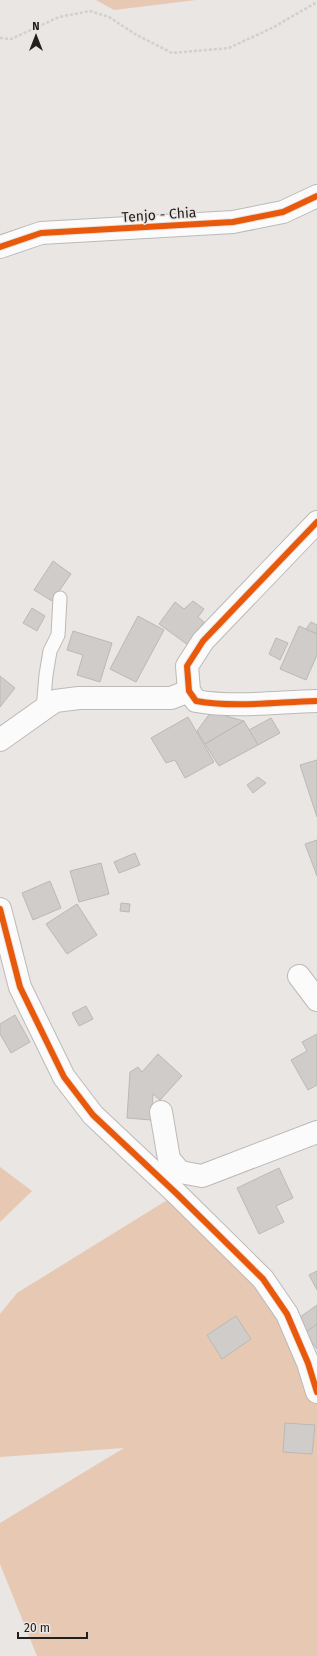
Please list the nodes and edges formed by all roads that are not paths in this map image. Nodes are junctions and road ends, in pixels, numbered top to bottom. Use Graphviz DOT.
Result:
graph roads {
  1 [pos="317,196"];
  2 [pos="0,247"];
  3 [pos="317,522"];
  4 [pos="60,598"];
  5 [pos="189,691"];
  6 [pos="317,701"];
  7 [pos="43,709"];
  8 [pos="0,740"];
  9 [pos="0,908"];
  10 [pos="300,976"];
  11 [pos="317,1000"];
  12 [pos="161,1112"];
  13 [pos="317,1132"];
  14 [pos="317,1392"];
  1 -- 2 [label="street, Tenjo - Chia"];
  3 -- 5 [label="street"];
  4 -- 7 [label="lane"];
  5 -- 6 [label="street"];
  5 -- 7 [label="street"];
  7 -- 8 [label="street"];
  9 -- 14 [label="street"];
  10 -- 11 [label="street"];
  12 -- 13 [label="street"];
}
